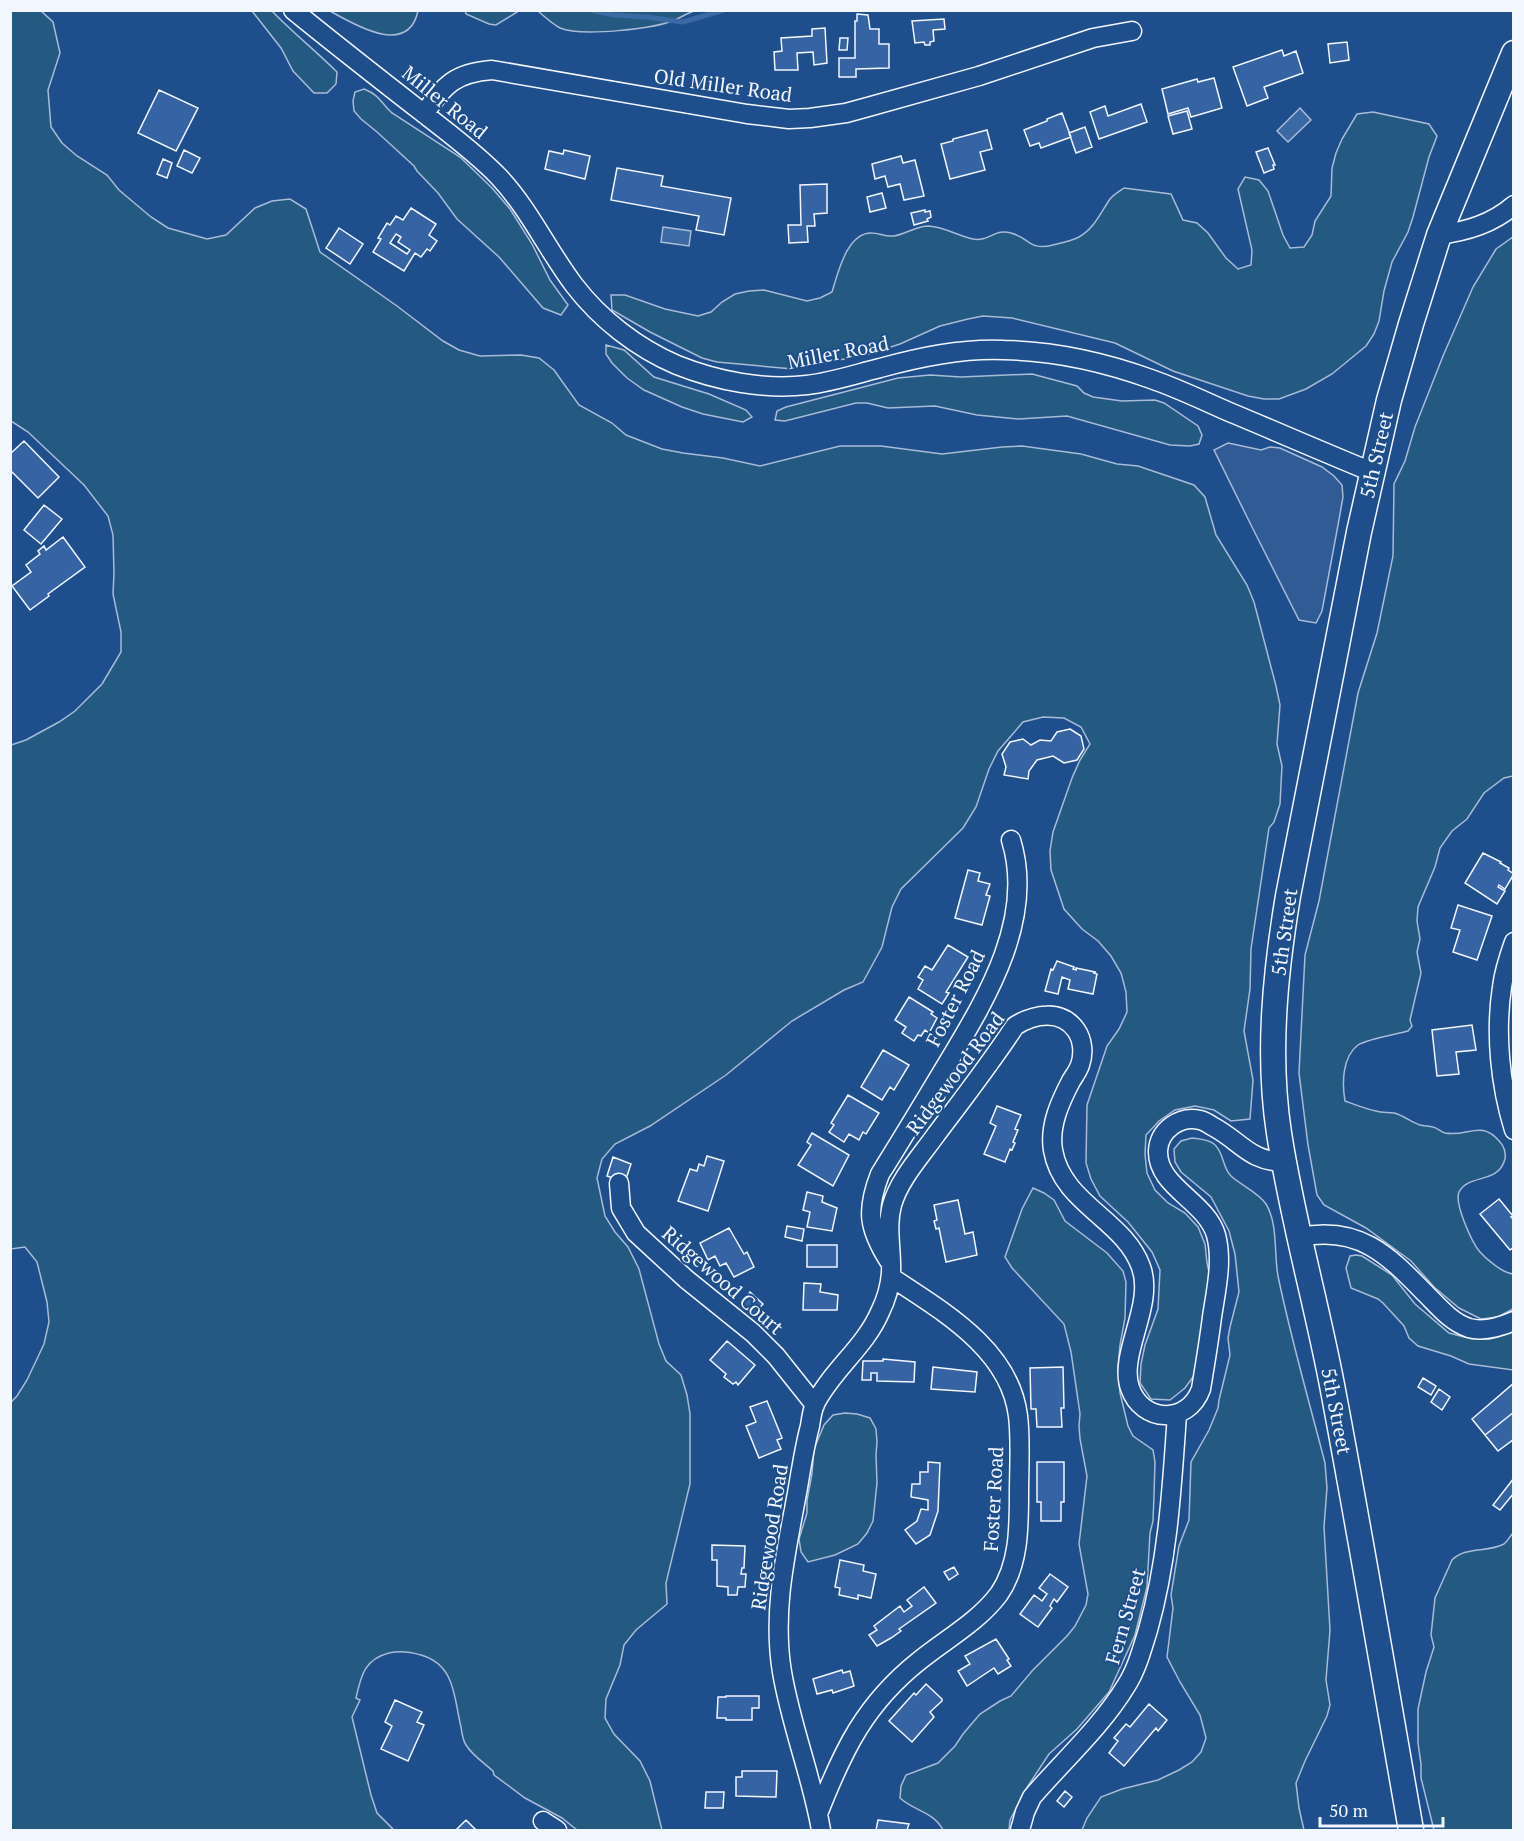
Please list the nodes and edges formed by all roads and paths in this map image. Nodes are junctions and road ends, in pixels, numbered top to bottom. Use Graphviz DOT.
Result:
graph roads {
  1 [pos="293,10"];
  2 [pos="1132,31"];
  3 [pos="1514,53"];
  4 [pos="1514,86"];
  5 [pos="424,114"];
  6 [pos="1486,120"];
  7 [pos="1514,205"];
  8 [pos="1439,235"];
  9 [pos="1372,472"];
  10 [pos="1011,840"];
  11 [pos="1514,942"];
  12 [pos="1506,1030"];
  13 [pos="1514,1130"];
  14 [pos="1284,1162"];
  15 [pos="619,1183"];
  16 [pos="1300,1237"];
  17 [pos="890,1270"];
  18 [pos="1514,1321"];
  19 [pos="815,1405"];
  20 [pos="1178,1414"];
  21 [pos="820,1822"];
  22 [pos="1020,1830"];
  23 [pos="1411,1830"];
  1 -- 5 [label="street, Miller Road"];
  2 -- 5 [label="street, Old Miller Road"];
  3 -- 6 [label="main road, 5th Street"];
  4 -- 6 [label="main road"];
  5 -- 9 [label="street, Miller Road"];
  6 -- 8 [label="main road, 5th Street"];
  7 -- 8 [label="street"];
  8 -- 9 [label="main road, 5th Street"];
  9 -- 14 [label="main road, 5th Street"];
  10 -- 17 [label="street, Foster Road"];
  11 -- 12 [label="street"];
  12 -- 13 [label="street"];
  14 -- 16 [label="main road, 5th Street"];
  14 -- 20 [label="street"];
  15 -- 19 [label="street, Ridgewood Court"];
  16 -- 18 [label="street"];
  16 -- 23 [label="main road, 5th Street"];
  17 -- 19 [label="street, Ridgewood Road"];
  17 -- 20 [label="street, Ridgewood Road"];
  17 -- 21 [label="street, Foster Road"];
  19 -- 21 [label="street, Ridgewood Road"];
  20 -- 22 [label="street, Fern Street"];
}
